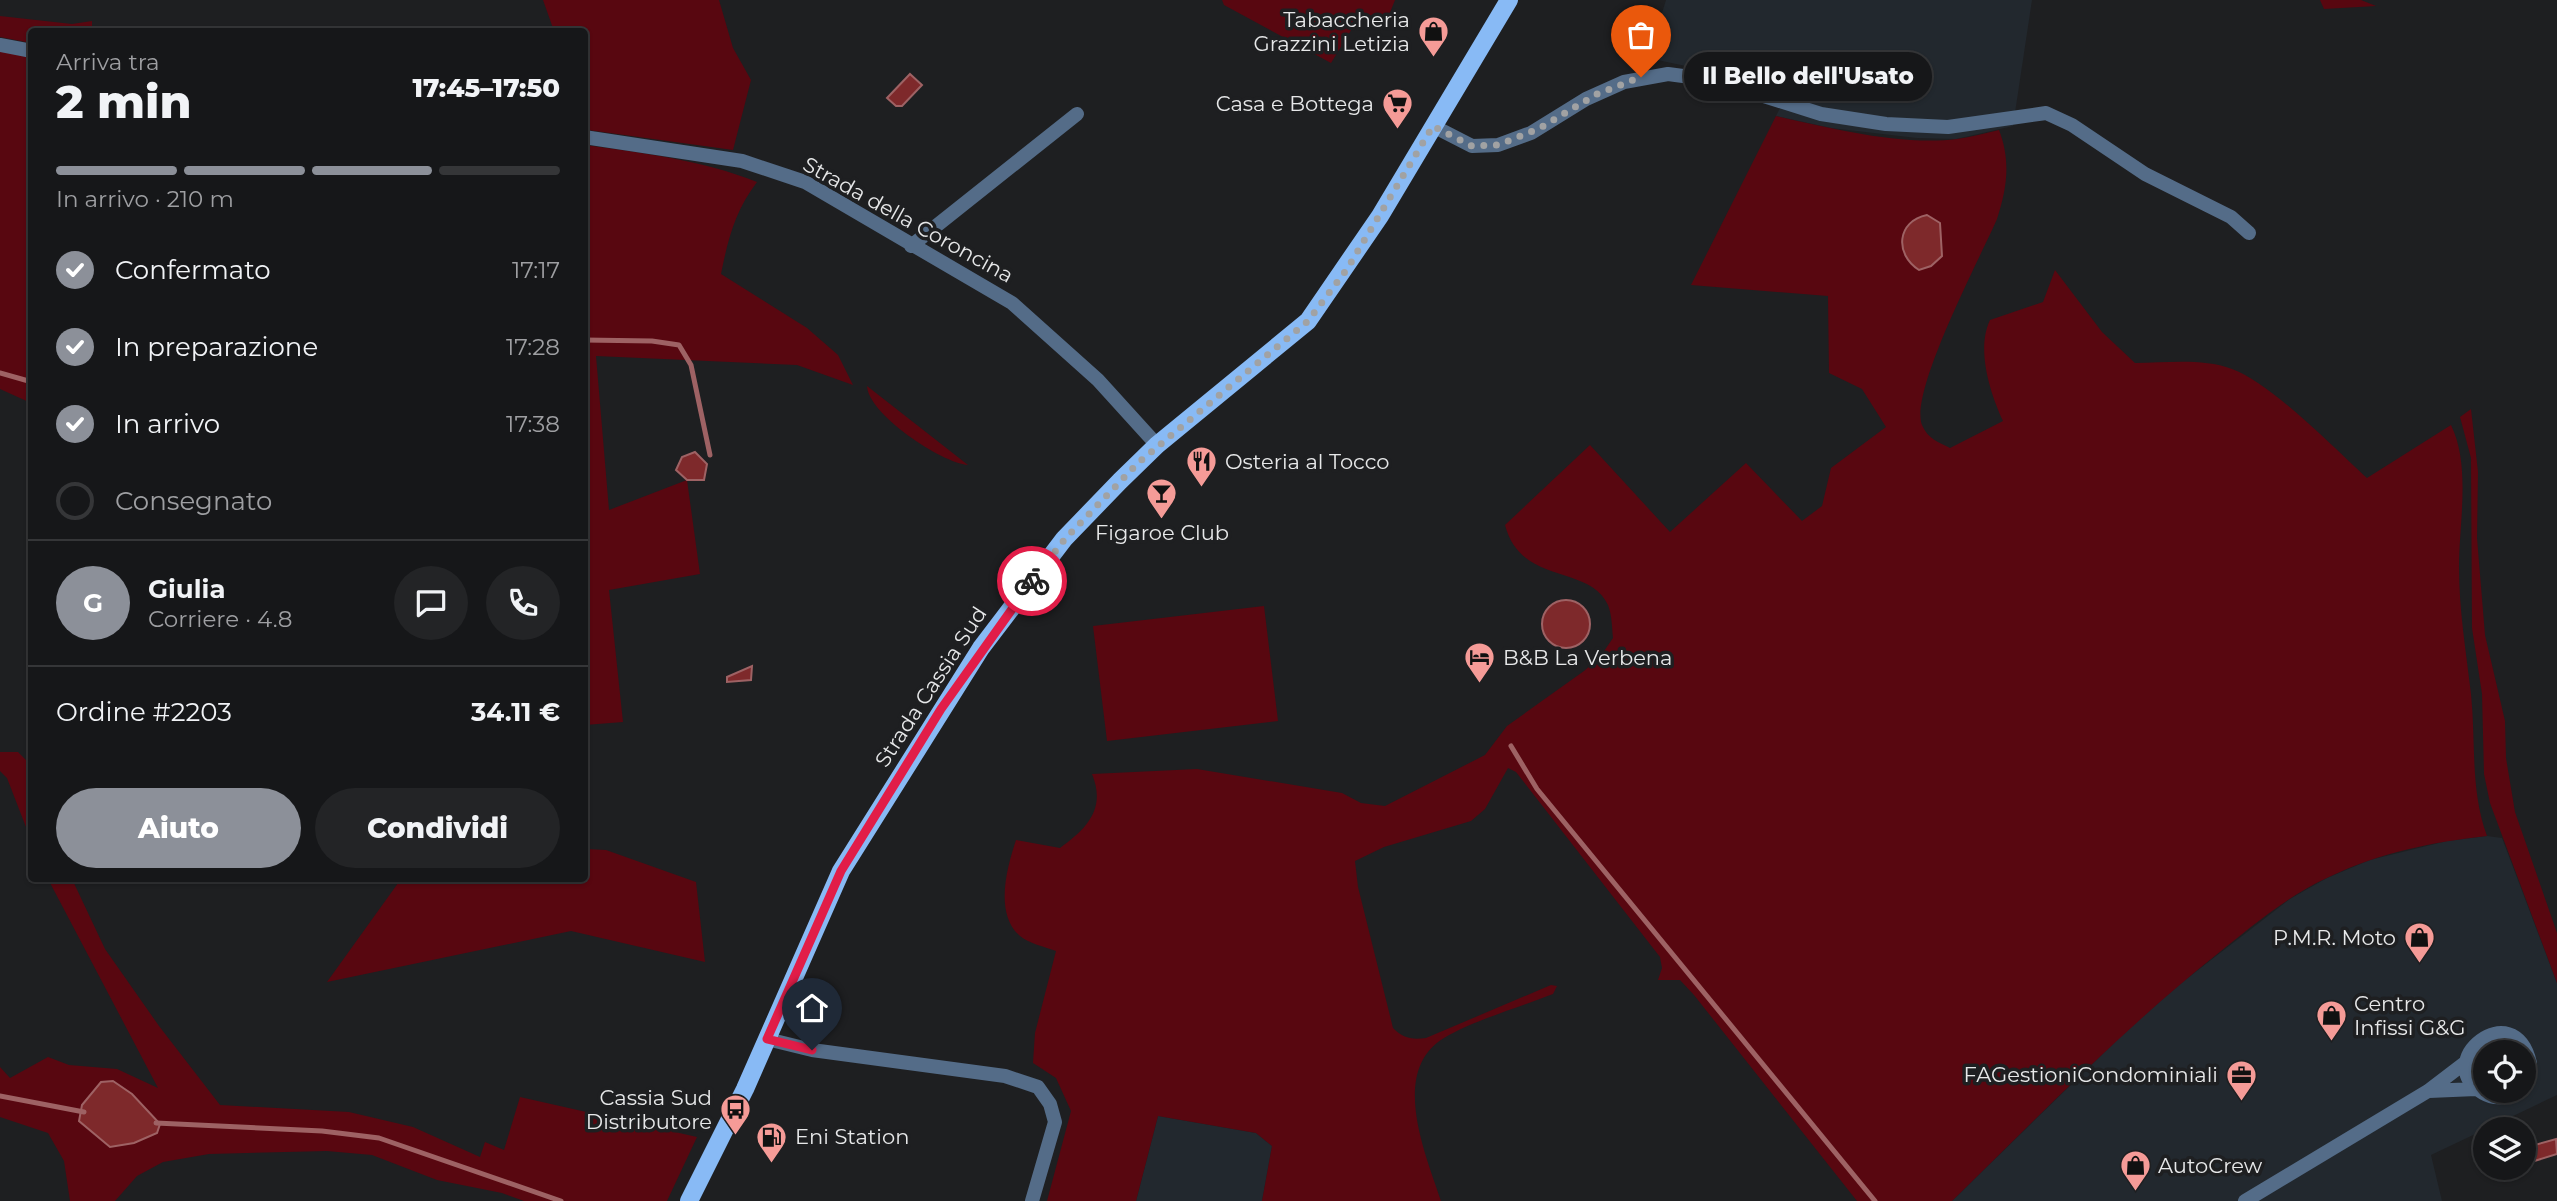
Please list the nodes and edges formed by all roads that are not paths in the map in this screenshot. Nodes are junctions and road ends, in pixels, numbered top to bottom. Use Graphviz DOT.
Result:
graph roads {
  1 [pos="1509,0"];
  2 [pos="0,45"];
  3 [pos="28,50"];
  4 [pos="1077,114"];
  5 [pos="1433,126"];
  6 [pos="588,138"];
  7 [pos="2249,233"];
  8 [pos="911,246"];
  9 [pos="1157,445"];
  10 [pos="767,1039"];
  11 [pos="2480,1040"];
  12 [pos="2516,1040"];
  13 [pos="2473,1048"];
  14 [pos="2466,1062"];
  15 [pos="2473,1084"];
  16 [pos="2473,1088"];
  17 [pos="2428,1091"];
  18 [pos="689,1201"];
  19 [pos="1031,1201"];
  20 [pos="2245,1201"];
  1 -- 5 [label="main road, Strada Cassia Sud"];
  2 -- 3 [label="street"];
  4 -- 8 [label="street"];
  5 -- 7 [label="street"];
  5 -- 9 [label="main road, Strada Cassia Sud"];
  6 -- 8 [label="street, Strada della Coroncina"];
  8 -- 9 [label="street, Strada della Coroncina"];
  9 -- 10 [label="main road, Strada Cassia Sud"];
  10 -- 18 [label="main road, Strada Cassia Sud"];
  10 -- 19 [label="street"];
  11 -- 12 [label="street"];
  13 -- 14 [label="street"];
  14 -- 15 [label="street"];
  14 -- 17 [label="street"];
  16 -- 17 [label="street"];
  17 -- 20 [label="street"];
}
